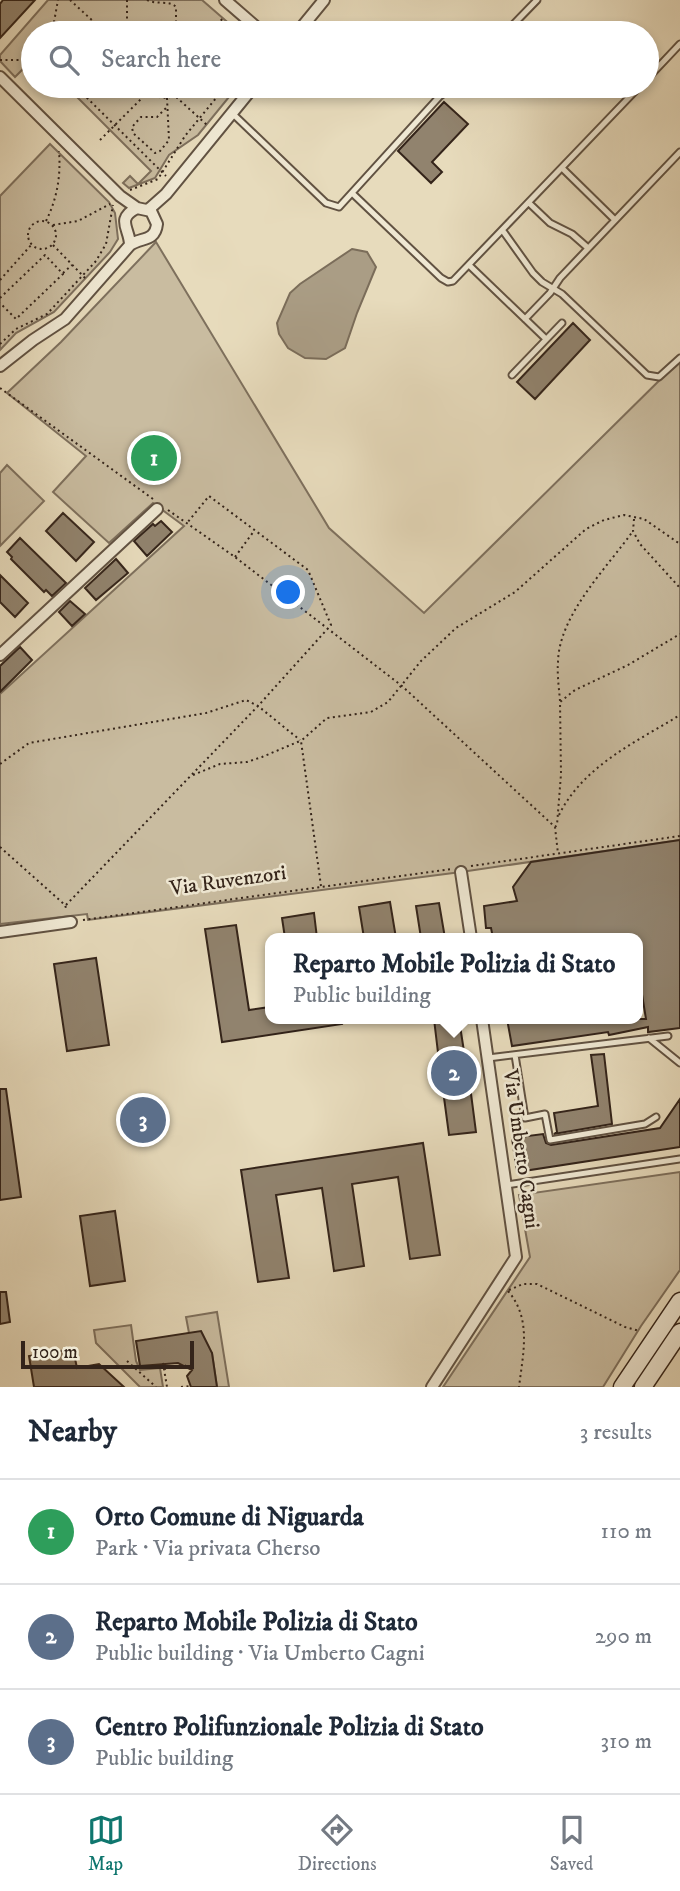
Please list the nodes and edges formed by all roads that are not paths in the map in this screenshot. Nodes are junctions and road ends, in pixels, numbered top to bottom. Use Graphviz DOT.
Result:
graph roads {
  1 [pos="225,0"];
  2 [pos="324,0"];
  3 [pos="537,0"];
  4 [pos="249,21"];
  5 [pos="307,21"];
  6 [pos="517,21"];
  7 [pos="680,44"];
  8 [pos="659,66"];
  9 [pos="0,77"];
  10 [pos="21,98"];
  11 [pos="21,98"];
  12 [pos="244,98"];
  13 [pos="438,98"];
  14 [pos="629,98"];
  15 [pos="232,113"];
  16 [pos="680,152"];
  17 [pos="562,168"];
  18 [pos="352,192"];
  19 [pos="529,203"];
  20 [pos="145,210"];
  21 [pos="615,220"];
  22 [pos="503,231"];
  23 [pos="132,240"];
  24 [pos="588,248"];
  25 [pos="470,266"];
  26 [pos="554,288"];
  27 [pos="525,319"];
  28 [pos="562,323"];
  29 [pos="546,339"];
  30 [pos="680,358"];
  31 [pos="0,366"];
  32 [pos="512,375"];
  33 [pos="157,509"];
  34 [pos="0,655"];
  35 [pos="461,869"];
  36 [pos="71,922"];
  37 [pos="0,932"];
  38 [pos="470,933"];
  39 [pos="483,1024"];
  40 [pos="668,1036"];
  41 [pos="649,1038"];
  42 [pos="515,1055"];
  43 [pos="488,1058"];
  44 [pos="680,1063"];
  45 [pos="656,1117"];
  46 [pos="680,1159"];
  47 [pos="506,1185"];
  48 [pos="680,1301"];
  49 [pos="680,1332"];
  50 [pos="432,1387"];
  51 [pos="622,1387"];
  52 [pos="643,1387"];
  1 -- 4 [label="street"];
  2 -- 5 [label="street"];
  3 -- 6 [label="lane"];
  7 -- 8 [label="lane"];
  9 -- 10 [label="street"];
  11 -- 20 [label="street"];
  12 -- 15 [label="street"];
  13 -- 18 [label="lane"];
  14 -- 17 [label="lane"];
  15 -- 18 [label="lane"];
  15 -- 20 [label="street"];
  16 -- 21 [label="lane"];
  17 -- 19 [label="lane"];
  17 -- 21 [label="lane"];
  18 -- 25 [label="lane"];
  19 -- 22 [label="lane"];
  19 -- 24 [label="lane"];
  20 -- 23 [label="street"];
  20 -- 23 [label="street"];
  21 -- 24 [label="lane"];
  22 -- 25 [label="lane"];
  22 -- 26 [label="lane"];
  23 -- 31 [label="street"];
  24 -- 26 [label="lane"];
  25 -- 27 [label="lane"];
  26 -- 27 [label="lane"];
  26 -- 30 [label="lane"];
  27 -- 29 [label="lane"];
  28 -- 29 [label="lane"];
  29 -- 32 [label="lane"];
  33 -- 34 [label="street"];
  35 -- 38 [label="street"];
  36 -- 37 [label="street"];
  39 -- 43 [label="street, Via Umberto Cagni"];
  40 -- 41 [label="lane"];
  41 -- 42 [label="lane"];
  41 -- 44 [label="lane"];
  42 -- 43 [label="lane"];
  42 -- 45 [label="lane"];
  43 -- 47 [label="street, Via Umberto Cagni"];
  46 -- 47 [label="lane"];
  47 -- 50 [label="street, Via Umberto Cagni"];
  48 -- 51 [label="street"];
  49 -- 52 [label="street"];
}
